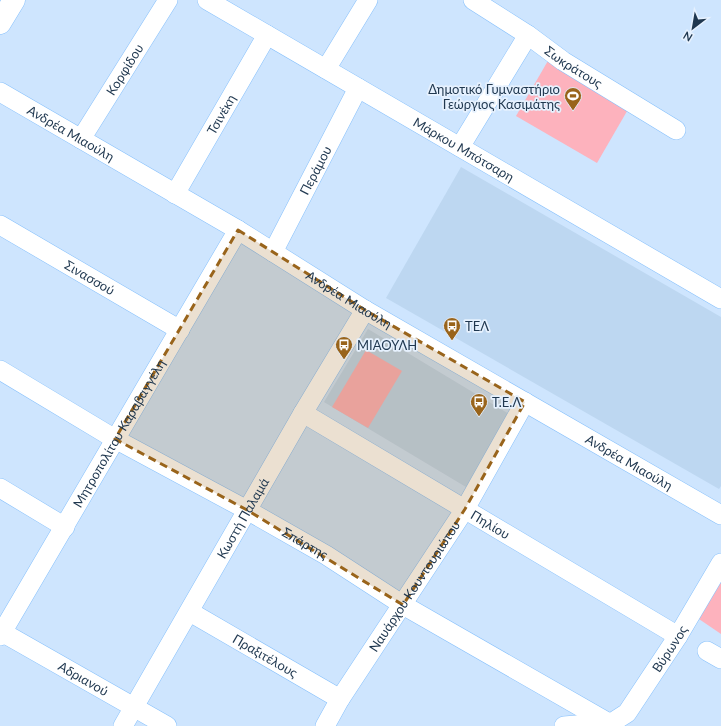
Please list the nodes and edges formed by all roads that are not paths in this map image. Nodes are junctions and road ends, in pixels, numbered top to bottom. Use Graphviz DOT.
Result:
graph roads {
  1 [pos="14,0"];
  2 [pos="168,0"];
  3 [pos="207,0"];
  4 [pos="368,0"];
  5 [pos="473,0"];
  6 [pos="0,23"];
  7 [pos="267,35"];
  8 [pos="528,35"];
  9 [pos="326,69"];
  10 [pos="358,88"];
  11 [pos="0,92"];
  12 [pos="676,130"];
  13 [pos="81,139"];
  14 [pos="460,147"];
  15 [pos="175,194"];
  16 [pos="0,225"];
  17 [pos="238,230"];
  18 [pos="273,252"];
  19 [pos="721,299"];
  20 [pos="364,310"];
  21 [pos="180,330"];
  22 [pos="0,370"];
  23 [pos="525,402"];
  24 [pos="303,413"];
  25 [pos="115,439"];
  26 [pos="0,488"];
  27 [pos="465,509"];
  28 [pos="247,510"];
  29 [pos="721,515"];
  30 [pos="65,527"];
  31 [pos="721,563"];
  32 [pos="403,605"];
  33 [pos="190,612"];
  34 [pos="1,633"];
  35 [pos="678,636"];
  36 [pos="340,699"];
  37 [pos="134,708"];
  38 [pos="607,722"];
  39 [pos="123,726"];
  40 [pos="167,726"];
  41 [pos="325,726"];
  42 [pos="564,726"];
  1 -- 6 [label="street"];
  2 -- 13 [label="street, Κορφίδου"];
  3 -- 7 [label="street, Μάρκου Μπότσαρη"];
  4 -- 9 [label="street"];
  5 -- 8 [label="street, Σωκράτους"];
  7 -- 9 [label="street, Μάρκου Μπότσαρη"];
  7 -- 15 [label="street, Τσινέκη"];
  8 -- 12 [label="street, Σωκράτους"];
  8 -- 14 [label="street"];
  9 -- 10 [label="street, Μάρκου Μπότσαρη"];
  10 -- 14 [label="street, Μάρκου Μπότσαρη"];
  10 -- 18 [label="street, Περάμου"];
  11 -- 13 [label="street, Ανδρέα Μιαούλη"];
  13 -- 15 [label="street, Ανδρέα Μιαούλη"];
  14 -- 19 [label="street, Μάρκου Μπότσαρη"];
  15 -- 17 [label="street, Ανδρέα Μιαούλη"];
  16 -- 21 [label="street, Σινασσού"];
  17 -- 18 [label="street, Ανδρέα Μιαούλη"];
  17 -- 21 [label="street, Μητροπολίτου Καραβαγγέλη"];
  18 -- 20 [label="street, Ανδρέα Μιαούλη"];
  20 -- 23 [label="street, Ανδρέα Μιαούλη"];
  20 -- 24 [label="street, Κωστή Παλαμά"];
  21 -- 25 [label="street, Μητροπολίτου Καραβαγγέλη"];
  22 -- 25 [label="street, Σπάρτης"];
  23 -- 27 [label="street, Ναυάρχου Κουντουριώτου"];
  23 -- 29 [label="street, Ανδρέα Μιαούλη"];
  24 -- 27 [label="street, Πηλίου"];
  24 -- 28 [label="street, Κωστή Παλαμά"];
  25 -- 28 [label="street, Σπάρτης"];
  25 -- 30 [label="street, Μητροπολίτου Καραβαγγέλη"];
  26 -- 30 [label="street"];
  27 -- 32 [label="street, Ναυάρχου Κουντουριώτου"];
  27 -- 35 [label="street, Πηλίου"];
  28 -- 32 [label="street, Σπάρτης"];
  28 -- 33 [label="street, Κωστή Παλαμά"];
  30 -- 34 [label="street, Μητροπολίτου Καραβαγγέλη"];
  31 -- 35 [label="street, Βύρωνος"];
  32 -- 36 [label="street, Ναυάρχου Κουντουριώτου"];
  32 -- 38 [label="street, Σπάρτης"];
  33 -- 36 [label="street, Πραξιτέλους"];
  33 -- 37 [label="street, Κωστή Παλαμά"];
  34 -- 37 [label="street, Αδριανού"];
  35 -- 38 [label="street, Βύρωνος"];
  36 -- 41 [label="street, Ναυάρχου Κουντουριώτου"];
  37 -- 39 [label="street, Κωστή Παλαμά"];
  37 -- 40 [label="street, Αδριανού"];
  38 -- 42 [label="street, Βύρωνος"];
}
